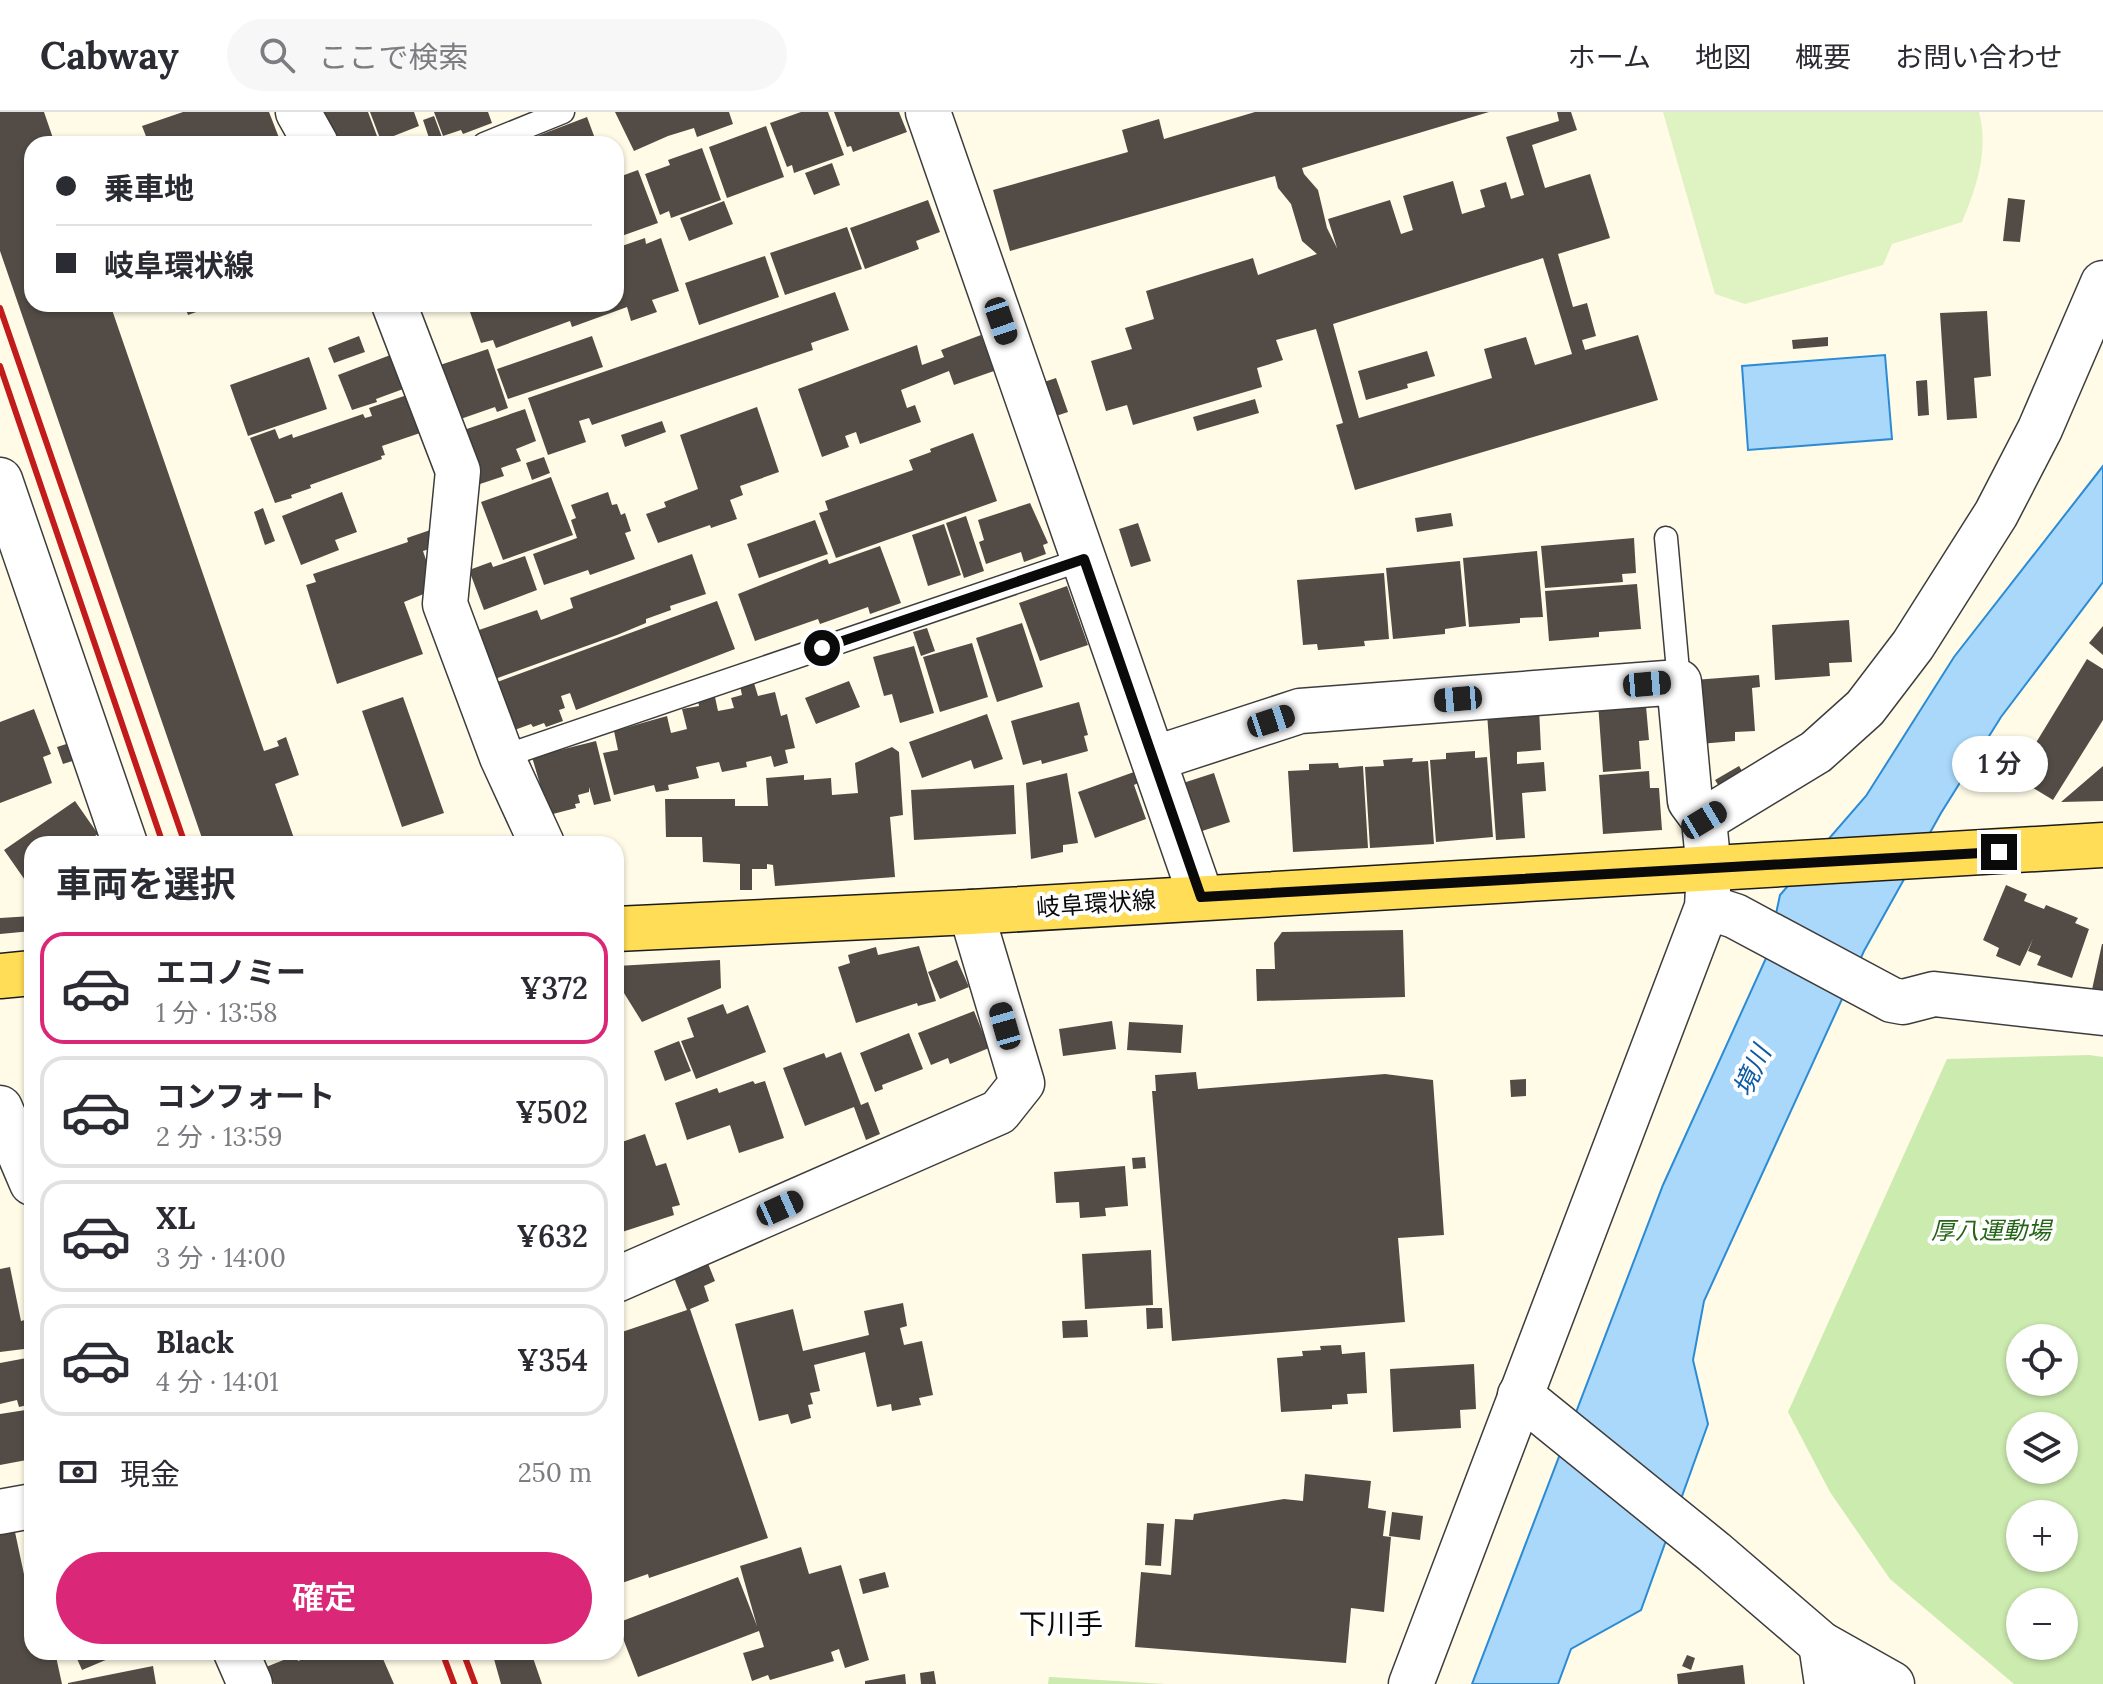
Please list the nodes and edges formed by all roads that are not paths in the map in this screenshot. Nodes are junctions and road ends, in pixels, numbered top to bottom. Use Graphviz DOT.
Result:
graph roads {
  1 [pos="298,112"];
  2 [pos="563,112"];
  3 [pos="928,112"];
  4 [pos="312,136"];
  5 [pos="504,136"];
  6 [pos="2103,283"];
  7 [pos="397,312"];
  8 [pos="0,480"];
  9 [pos="1666,538"];
  10 [pos="1084,559"];
  11 [pos="1679,682"];
  12 [pos="502,757"];
  13 [pos="1153,759"];
  14 [pos="1704,820"];
  15 [pos="122,836"];
  16 [pos="538,836"];
  17 [pos="2103,845"];
  18 [pos="1721,890"];
  19 [pos="1201,897"];
  20 [pos="971,912"];
  21 [pos="624,929"];
  22 [pos="24,974"];
  23 [pos="0,976"];
  24 [pos="2103,1013"];
  25 [pos="0,1108"];
  26 [pos="24,1164"];
  27 [pos="624,1276"];
  28 [pos="1534,1405"];
  29 [pos="24,1508"];
  30 [pos="0,1512"];
  31 [pos="240,1660"];
  32 [pos="1824,1664"];
  33 [pos="250,1684"];
  34 [pos="1411,1684"];
  35 [pos="1892,1684"];
  1 -- 4 [label="street"];
  2 -- 5 [label="lane"];
  3 -- 10 [label="street"];
  6 -- 14 [label="street"];
  7 -- 12 [label="street"];
  8 -- 15 [label="street"];
  9 -- 11 [label="lane"];
  10 -- 12 [label="lane"];
  10 -- 13 [label="street"];
  11 -- 13 [label="street"];
  11 -- 14 [label="street"];
  12 -- 16 [label="street"];
  13 -- 19 [label="street"];
  14 -- 18 [label="street"];
  17 -- 18 [label="main road, 岐阜環状線"];
  18 -- 19 [label="main road, 岐阜環状線"];
  18 -- 24 [label="street"];
  18 -- 28 [label="street"];
  19 -- 20 [label="main road, 岐阜環状線"];
  20 -- 21 [label="main road, 岐阜環状線"];
  20 -- 27 [label="street"];
  22 -- 23 [label="main road"];
  25 -- 26 [label="street"];
  28 -- 32 [label="street"];
  28 -- 34 [label="street"];
  29 -- 30 [label="street"];
  31 -- 33 [label="street"];
  32 -- 35 [label="street"];
}
